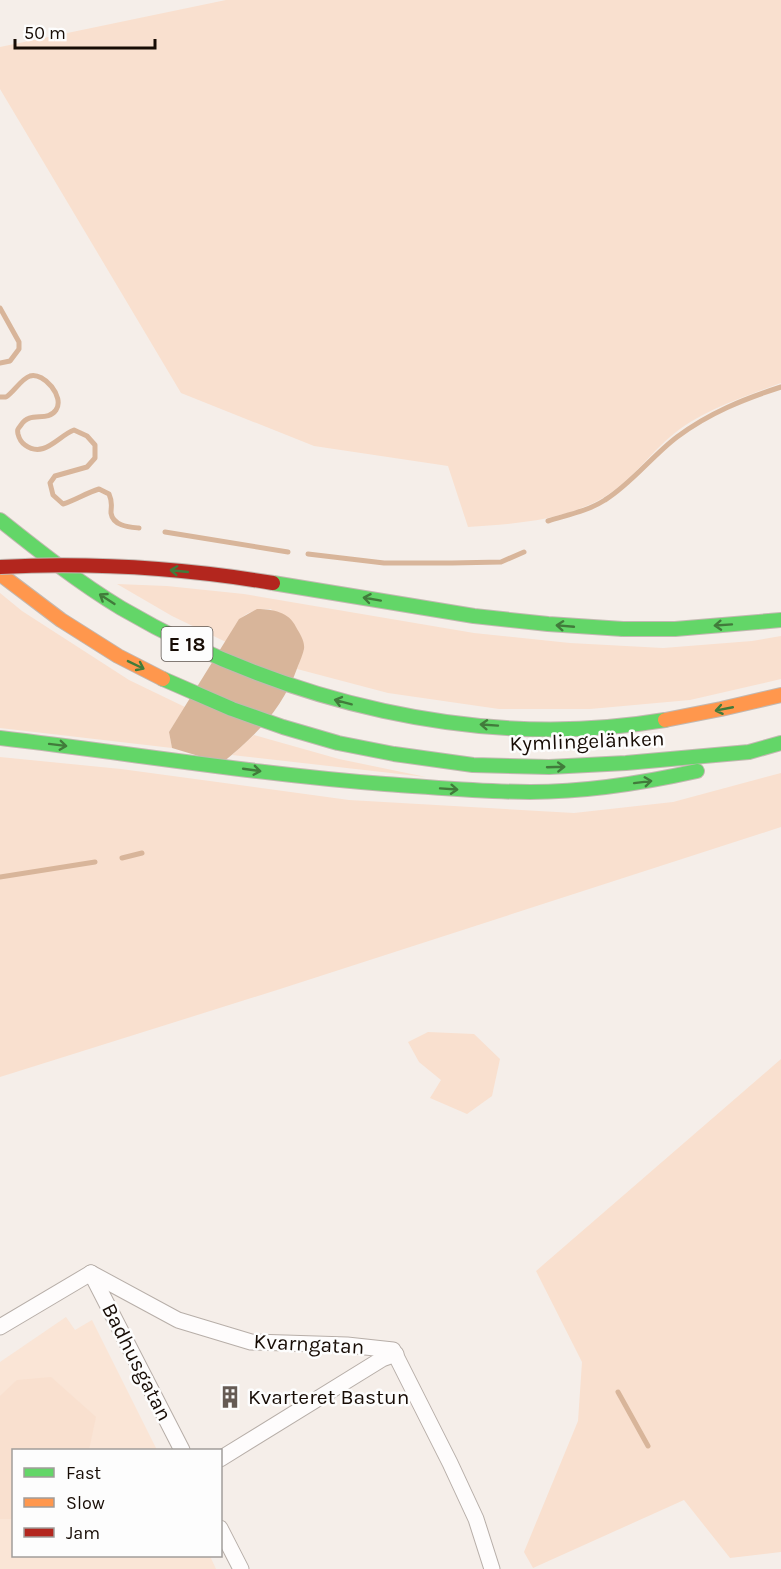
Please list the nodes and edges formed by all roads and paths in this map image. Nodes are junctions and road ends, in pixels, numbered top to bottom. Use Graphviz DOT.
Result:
graph roads {
  1 [pos="0,520"];
  2 [pos="0,567"];
  3 [pos="0,574"];
  4 [pos="781,620"];
  5 [pos="781,695"];
  6 [pos="0,738"];
  7 [pos="781,743"];
  8 [pos="749,752"];
  9 [pos="91,1273"];
  10 [pos="0,1328"];
  11 [pos="396,1354"];
  12 [pos="181,1449"];
  13 [pos="222,1458"];
  14 [pos="222,1532"];
  15 [pos="241,1569"];
  16 [pos="492,1569"];
  5 -- 1 [label="highway, Kymlingelänken / E 18, one-way, bridge"];
  4 -- 2 [label="highway, one-way, bridge"];
  3 -- 8 [label="highway, Kymlingelänken / E 18, one-way"];
  6 -- 8 [label="highway, one-way"];
  7 -- 8 [label="highway, Kymlingelänken / E 18"];
  9 -- 10 [label="street"];
  9 -- 11 [label="street, Kvarngatan"];
  9 -- 12 [label="street, Badhusgatan"];
  11 -- 13 [label="street"];
  11 -- 16 [label="street"];
  14 -- 15 [label="street"];
}
